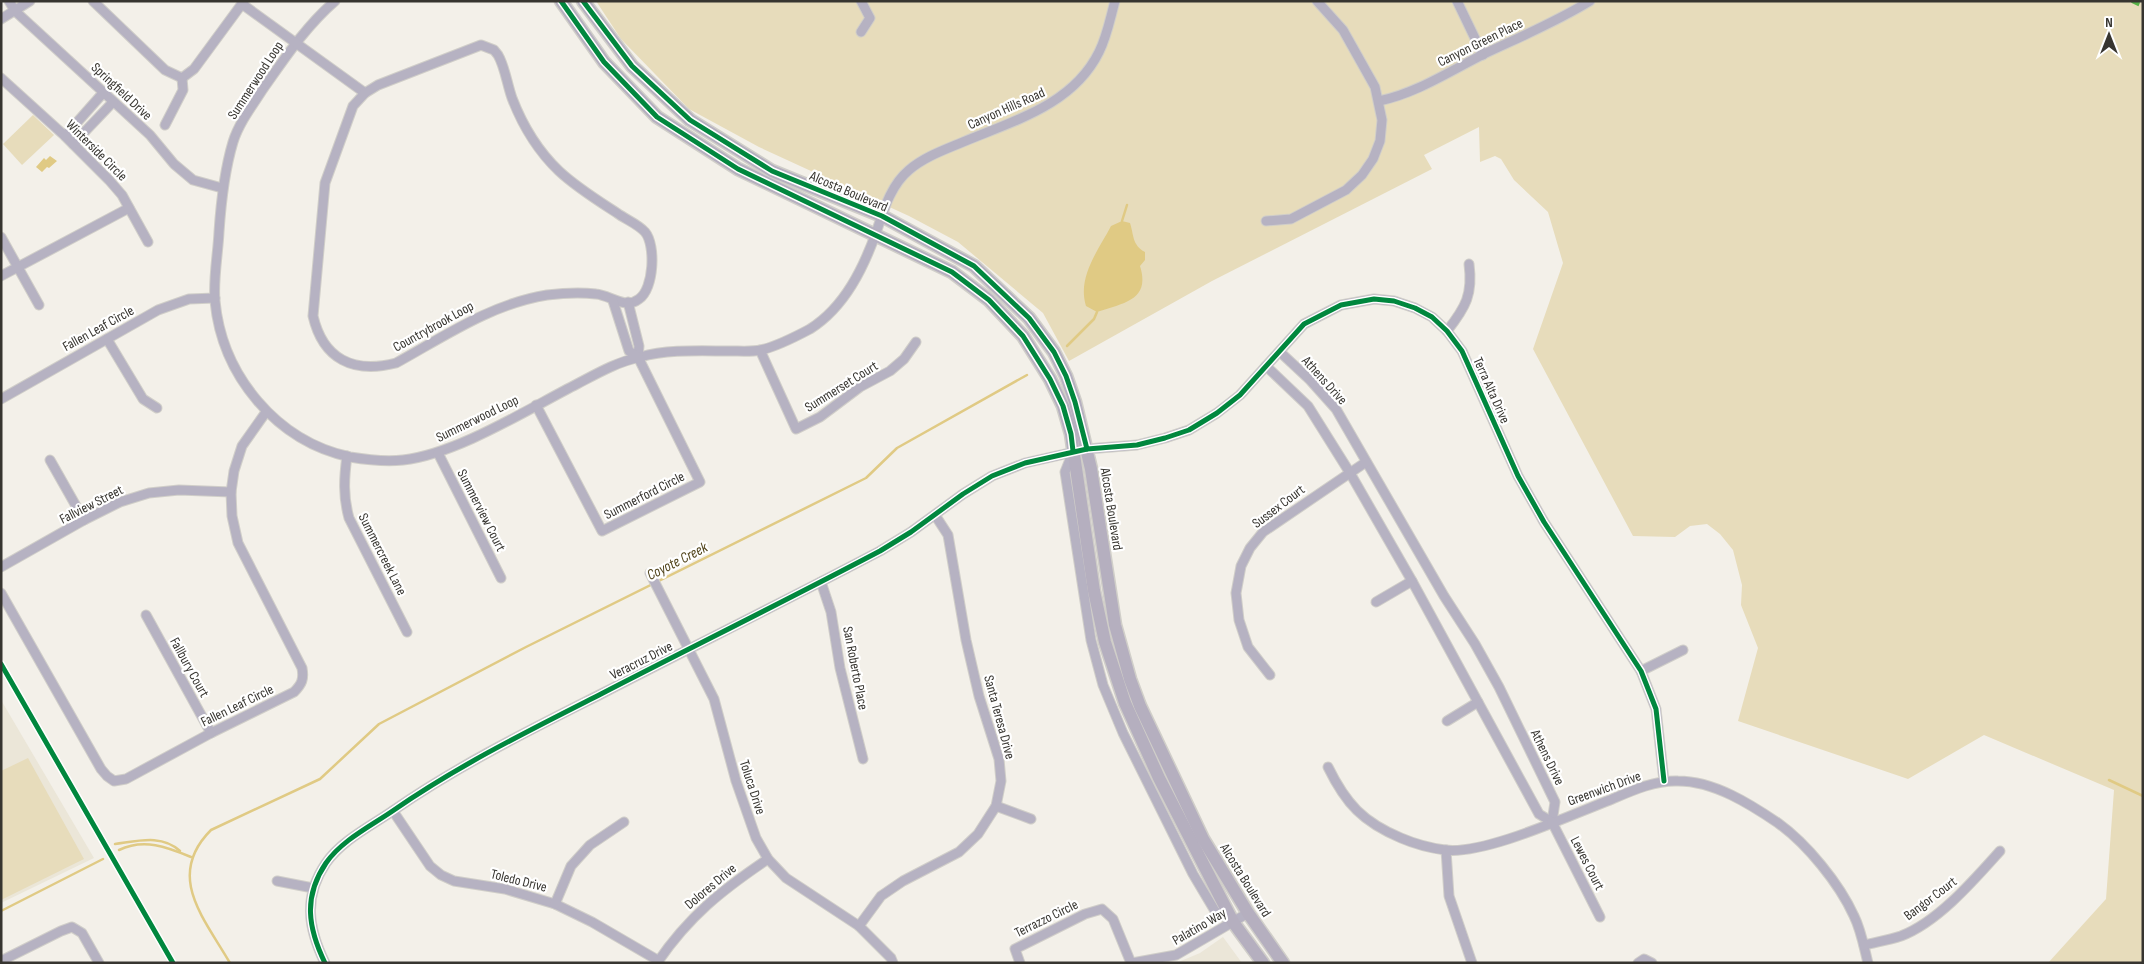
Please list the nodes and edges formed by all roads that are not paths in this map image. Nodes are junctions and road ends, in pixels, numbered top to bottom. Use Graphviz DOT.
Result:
graph roads {
  1 [pos="9,1"];
  2 [pos="30,1"];
  3 [pos="93,1"];
  4 [pos="335,1"];
  5 [pos="561,1"];
  6 [pos="583,1"];
  7 [pos="861,1"];
  8 [pos="1115,1"];
  9 [pos="1318,1"];
  10 [pos="1457,1"];
  11 [pos="1590,1"];
  12 [pos="243,2"];
  13 [pos="15,10"];
  14 [pos="1,19"];
  15 [pos="861,32"];
  16 [pos="297,42"];
  17 [pos="1483,55"];
  18 [pos="1,78"];
  19 [pos="182,78"];
  20 [pos="103,93"];
  21 [pos="365,93"];
  22 [pos="1379,101"];
  23 [pos="113,102"];
  24 [pos="165,125"];
  25 [pos="65,136"];
  26 [pos="73,144"];
  27 [pos="222,188"];
  28 [pos="129,208"];
  29 [pos="882,216"];
  30 [pos="1266,221"];
  31 [pos="876,234"];
  32 [pos="1,236"];
  33 [pos="148,242"];
  34 [pos="1470,264"];
  35 [pos="18,266"];
  36 [pos="1,276"];
  37 [pos="215,298"];
  38 [pos="613,301"];
  39 [pos="628,302"];
  40 [pos="39,305"];
  41 [pos="1447,331"];
  42 [pos="107,339"];
  43 [pos="916,342"];
  44 [pos="760,350"];
  45 [pos="1280,352"];
  46 [pos="638,357"];
  47 [pos="1266,366"];
  48 [pos="1,399"];
  49 [pos="536,405"];
  50 [pos="157,408"];
  51 [pos="266,412"];
  52 [pos="1087,449"];
  53 [pos="1073,451"];
  54 [pos="438,453"];
  55 [pos="347,456"];
  56 [pos="50,460"];
  57 [pos="1366,462"];
  58 [pos="1350,473"];
  59 [pos="231,492"];
  60 [pos="935,515"];
  61 [pos="84,520"];
  62 [pos="1,568"];
  63 [pos="650,573"];
  64 [pos="502,578"];
  65 [pos="1412,581"];
  66 [pos="821,582"];
  67 [pos="1,593"];
  68 [pos="1376,602"];
  69 [pos="146,615"];
  70 [pos="407,632"];
  71 [pos="688,649"];
  72 [pos="1683,650"];
  73 [pos="1641,671"];
  74 [pos="1270,675"];
  75 [pos="1478,702"];
  76 [pos="1447,721"];
  77 [pos="211,733"];
  78 [pos="863,760"];
  79 [pos="1328,767"];
  80 [pos="1664,781"];
  81 [pos="996,806"];
  82 [pos="393,811"];
  83 [pos="1031,819"];
  84 [pos="624,822"];
  85 [pos="1552,822"];
  86 [pos="1446,850"];
  87 [pos="2000,851"];
  88 [pos="768,859"];
  89 [pos="278,881"];
  90 [pos="312,888"];
  91 [pos="555,904"];
  92 [pos="1248,912"];
  93 [pos="1600,917"];
  94 [pos="1233,922"];
  95 [pos="858,926"];
  96 [pos="1864,945"];
  97 [pos="1,962"];
  98 [pos="658,962"];
  99 [pos="99,963"];
  100 [pos="325,963"];
  101 [pos="893,963"];
  102 [pos="1020,963"];
  103 [pos="1132,963"];
  104 [pos="1263,963"];
  105 [pos="1283,963"];
  106 [pos="1472,963"];
  107 [pos="1638,963"];
  108 [pos="1652,963"];
  109 [pos="1868,963"];
  1 -- 13 [label="street, Springfield Drive"];
  2 -- 13 [label="street"];
  3 -- 19 [label="street"];
  4 -- 16 [label="street, Summerwood Loop"];
  5 -- 31 [label="main road, Alcosta Boulevard"];
  6 -- 29 [label="main road, Alcosta Boulevard"];
  7 -- 15 [label="street"];
  8 -- 29 [label="street, Canyon Hills Road"];
  9 -- 22 [label="street"];
  10 -- 17 [label="street"];
  11 -- 17 [label="street, Canyon Green Place"];
  12 -- 16 [label="street"];
  12 -- 19 [label="street"];
  13 -- 14 [label="street"];
  13 -- 20 [label="street, Springfield Drive"];
  16 -- 21 [label="street"];
  16 -- 27 [label="street, Summerwood Loop"];
  17 -- 22 [label="street, Canyon Green Place"];
  18 -- 25 [label="street, Winterside Circle"];
  19 -- 24 [label="street"];
  20 -- 23 [label="street, Springfield Drive"];
  20 -- 25 [label="street"];
  21 -- 38 [label="street, Countrybrook Loop"];
  21 -- 39 [label="street, Countrybrook Loop"];
  22 -- 30 [label="street"];
  23 -- 26 [label="street"];
  23 -- 27 [label="street, Springfield Drive"];
  25 -- 26 [label="street, Winterside Circle"];
  26 -- 28 [label="street, Winterside Circle"];
  27 -- 37 [label="street, Summerwood Loop"];
  28 -- 33 [label="street, Winterside Circle"];
  28 -- 35 [label="street"];
  29 -- 31 [label="street, Summerwood Loop"];
  29 -- 52 [label="main road, Alcosta Boulevard"];
  31 -- 44 [label="street, Summerwood Loop"];
  31 -- 53 [label="main road, Alcosta Boulevard"];
  32 -- 35 [label="street"];
  34 -- 41 [label="street"];
  35 -- 36 [label="street"];
  35 -- 40 [label="street"];
  37 -- 42 [label="street, Fallen Leaf Circle"];
  37 -- 51 [label="street, Summerwood Loop"];
  38 -- 39 [label="street, Countrybrook Loop"];
  38 -- 46 [label="street"];
  39 -- 46 [label="street"];
  41 -- 45 [label="street, Terra Alta Drive"];
  41 -- 73 [label="street, Terra Alta Drive"];
  42 -- 48 [label="street, Fallen Leaf Circle"];
  42 -- 50 [label="street"];
  43 -- 44 [label="street, Summerset Court"];
  44 -- 46 [label="street, Summerwood Loop"];
  45 -- 47 [label="street, Terra Alta Drive"];
  45 -- 57 [label="street, Athens Drive"];
  46 -- 49 [label="street, Summerwood Loop"];
  46 -- 49 [label="street, Summerford Circle"];
  47 -- 52 [label="street, Terra Alta Drive"];
  47 -- 58 [label="street"];
  49 -- 54 [label="street, Summerwood Loop"];
  51 -- 55 [label="street, Summerwood Loop"];
  51 -- 59 [label="street, Fallen Leaf Circle"];
  52 -- 53 [label="street, Terra Alta Drive"];
  52 -- 92 [label="main road, Alcosta Boulevard"];
  53 -- 60 [label="street, Veracruz Drive"];
  53 -- 94 [label="main road, Alcosta Boulevard"];
  54 -- 55 [label="street, Summerwood Loop"];
  54 -- 64 [label="street, Summerview Court"];
  55 -- 70 [label="street, Summercreek Lane"];
  56 -- 61 [label="street"];
  57 -- 58 [label="street, Sussex Court"];
  57 -- 85 [label="street, Athens Drive"];
  58 -- 65 [label="street"];
  58 -- 74 [label="street, Sussex Court"];
  59 -- 61 [label="street, Fallview Street"];
  59 -- 77 [label="street, Fallen Leaf Circle"];
  60 -- 66 [label="street, Veracruz Drive"];
  60 -- 81 [label="street, Santa Teresa Drive"];
  61 -- 62 [label="street, Fallview Street"];
  63 -- 71 [label="street, Toluca Drive"];
  65 -- 68 [label="street"];
  65 -- 75 [label="street"];
  66 -- 71 [label="street, Veracruz Drive"];
  66 -- 78 [label="street, San Roberto Place"];
  67 -- 77 [label="street, Fallen Leaf Circle"];
  69 -- 77 [label="street, Fallbury Court"];
  71 -- 82 [label="street, Veracruz Drive"];
  71 -- 88 [label="street, Toluca Drive"];
  72 -- 73 [label="street"];
  73 -- 80 [label="street, Terra Alta Drive"];
  75 -- 76 [label="street"];
  75 -- 85 [label="street"];
  79 -- 86 [label="street, Greenwich Drive"];
  80 -- 85 [label="street, Greenwich Drive"];
  80 -- 96 [label="street, Greenwich Drive"];
  81 -- 83 [label="street"];
  81 -- 95 [label="street, Santa Teresa Drive"];
  82 -- 90 [label="street, Veracruz Drive"];
  82 -- 91 [label="street, Toledo Drive"];
  84 -- 91 [label="street"];
  85 -- 86 [label="street, Greenwich Drive"];
  85 -- 93 [label="street, Lewes Court"];
  86 -- 106 [label="street"];
  87 -- 96 [label="street, Bangor Court"];
  88 -- 95 [label="street, Toluca Drive"];
  88 -- 98 [label="street, Dolores Drive"];
  89 -- 90 [label="street"];
  90 -- 100 [label="street, Veracruz Drive"];
  91 -- 98 [label="street, Toledo Drive"];
  92 -- 94 [label="street, Palatino Way"];
  92 -- 105 [label="main road, Alcosta Boulevard"];
  94 -- 103 [label="street, Palatino Way"];
  94 -- 104 [label="main road, Alcosta Boulevard"];
  95 -- 101 [label="street, Toluca Drive"];
  96 -- 109 [label="street, Greenwich Drive"];
  97 -- 99 [label="street"];
  102 -- 103 [label="street, Terrazzo Circle"];
  107 -- 108 [label="street"];
}
